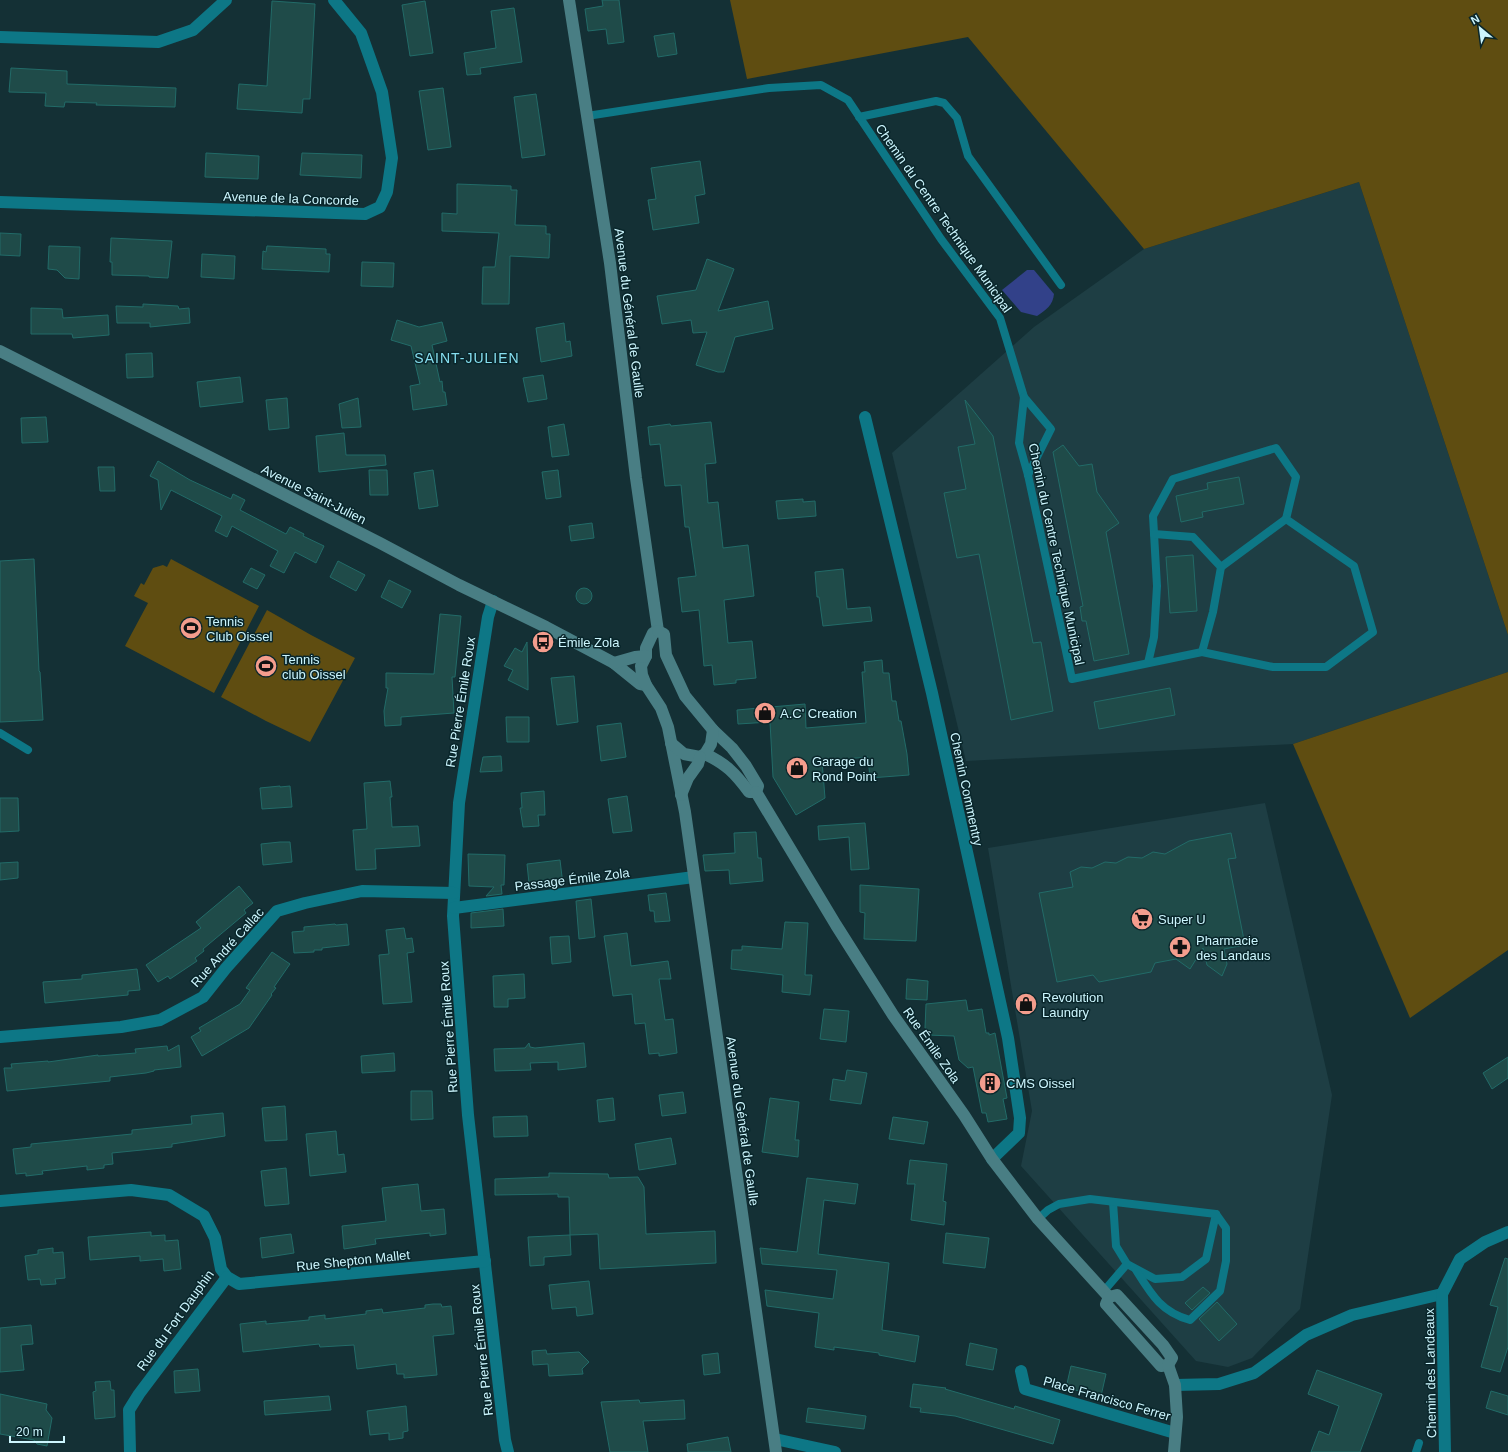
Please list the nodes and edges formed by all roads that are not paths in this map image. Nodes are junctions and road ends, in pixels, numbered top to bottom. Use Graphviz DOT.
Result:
graph roads {
  1 [pos="226,0"];
  2 [pos="334,0"];
  3 [pos="569,0"];
  4 [pos="0,37"];
  5 [pos="587,116"];
  6 [pos="859,117"];
  7 [pos="0,202"];
  8 [pos="1061,285"];
  9 [pos="0,351"];
  10 [pos="1024,397"];
  11 [pos="865,417"];
  12 [pos="1028,474"];
  13 [pos="1286,519"];
  14 [pos="1154,534"];
  15 [pos="1220,567"];
  16 [pos="493,601"];
  17 [pos="658,630"];
  18 [pos="1202,652"];
  19 [pos="666,655"];
  20 [pos="646,656"];
  21 [pos="614,663"];
  22 [pos="1148,663"];
  23 [pos="646,686"];
  24 [pos="713,730"];
  25 [pos="0,733"];
  26 [pos="671,742"];
  27 [pos="28,750"];
  28 [pos="703,755"];
  29 [pos="756,792"];
  30 [pos="681,795"];
  31 [pos="694,877"];
  32 [pos="454,893"];
  33 [pos="454,908"];
  34 [pos="0,1037"];
  35 [pos="992,1159"];
  36 [pos="0,1201"];
  37 [pos="1113,1202"];
  38 [pos="1216,1214"];
  39 [pos="1038,1219"];
  40 [pos="1508,1232"];
  41 [pos="485,1261"];
  42 [pos="1127,1264"];
  43 [pos="1136,1270"];
  44 [pos="227,1277"];
  45 [pos="1442,1294"];
  46 [pos="1106,1295"];
  47 [pos="1021,1371"];
  48 [pos="1176,1385"];
  49 [pos="1175,1432"];
  50 [pos="775,1439"];
  51 [pos="1418,1443"];
  52 [pos="130,1452"];
  53 [pos="508,1452"];
  54 [pos="776,1452"];
  55 [pos="835,1452"];
  56 [pos="1174,1452"];
  57 [pos="1416,1452"];
  58 [pos="1445,1452"];
  1 -- 4 [label="street"];
  2 -- 7 [label="street, Avenue de la Concorde"];
  3 -- 5 [label="main road, Avenue du Général de Gaulle"];
  5 -- 6 [label="lane, Chemin du Centre Technique Municipal"];
  5 -- 17 [label="main road, Avenue du Général de Gaulle"];
  6 -- 8 [label="lane"];
  6 -- 10 [label="lane, Chemin du Centre Technique Municipal"];
  9 -- 16 [label="main road, Avenue Saint-Julien"];
  10 -- 12 [label="lane, Chemin du Centre Technique Municipal"];
  10 -- 12 [label="lane"];
  11 -- 35 [label="street, Chemin Commentry"];
  12 -- 22 [label="lane, Chemin du Centre Technique Municipal"];
  13 -- 14 [label="lane"];
  13 -- 15 [label="lane"];
  13 -- 18 [label="lane, Chemin du Centre Technique Municipal"];
  14 -- 15 [label="lane"];
  14 -- 22 [label="lane"];
  15 -- 18 [label="lane"];
  16 -- 21 [label="main road, Avenue Saint-Julien"];
  16 -- 32 [label="street, Rue Pierre Émile Roux"];
  17 -- 19 [label="main road, Avenue du Général de Gaulle"];
  17 -- 20 [label="main road, Avenue du Général de Gaulle"];
  18 -- 22 [label="lane, Chemin du Centre Technique Municipal"];
  19 -- 20 [label="main road"];
  19 -- 24 [label="main road, Avenue du Général de Gaulle"];
  20 -- 21 [label="main road"];
  20 -- 23 [label="main road, Avenue du Général de Gaulle"];
  21 -- 23 [label="main road, Avenue Saint-Julien"];
  23 -- 26 [label="main road, Avenue du Général de Gaulle"];
  24 -- 28 [label="main road"];
  24 -- 29 [label="main road, Rue Émile Zola"];
  25 -- 27 [label="lane"];
  26 -- 28 [label="main road"];
  26 -- 30 [label="main road, Avenue du Général de Gaulle"];
  28 -- 29 [label="main road, Rue Émile Zola"];
  28 -- 30 [label="main road"];
  29 -- 35 [label="main road, Rue Émile Zola"];
  30 -- 31 [label="main road, Avenue du Général de Gaulle"];
  31 -- 33 [label="street, Passage Émile Zola"];
  31 -- 50 [label="main road, Avenue du Général de Gaulle"];
  32 -- 33 [label="street, Rue Pierre Émile Roux"];
  32 -- 34 [label="street, Rue André Callac"];
  33 -- 41 [label="street, Rue Pierre Émile Roux"];
  35 -- 39 [label="main road, Rue Émile Zola"];
  36 -- 44 [label="street, Rue du Fort Dauphin"];
  37 -- 38 [label="lane"];
  37 -- 39 [label="lane"];
  37 -- 42 [label="lane"];
  38 -- 43 [label="lane"];
  38 -- 43 [label="lane"];
  39 -- 46 [label="main road, Rue Émile Zola"];
  40 -- 45 [label="street"];
  41 -- 44 [label="street, Rue Shepton Mallet"];
  41 -- 53 [label="street, Rue Pierre Émile Roux"];
  42 -- 43 [label="lane"];
  42 -- 46 [label="lane"];
  44 -- 52 [label="street, Rue du Fort Dauphin"];
  45 -- 48 [label="street"];
  45 -- 58 [label="street, Chemin des Landeaux"];
  46 -- 48 [label="main road, Rue Émile Zola"];
  47 -- 49 [label="street, Place Francisco Ferrer"];
  48 -- 49 [label="main road, Rue Émile Zola"];
  49 -- 56 [label="main road, Rue Émile Zola"];
  50 -- 54 [label="main road, Avenue du Général de Gaulle"];
  50 -- 55 [label="street"];
  51 -- 57 [label="lane"];
}
